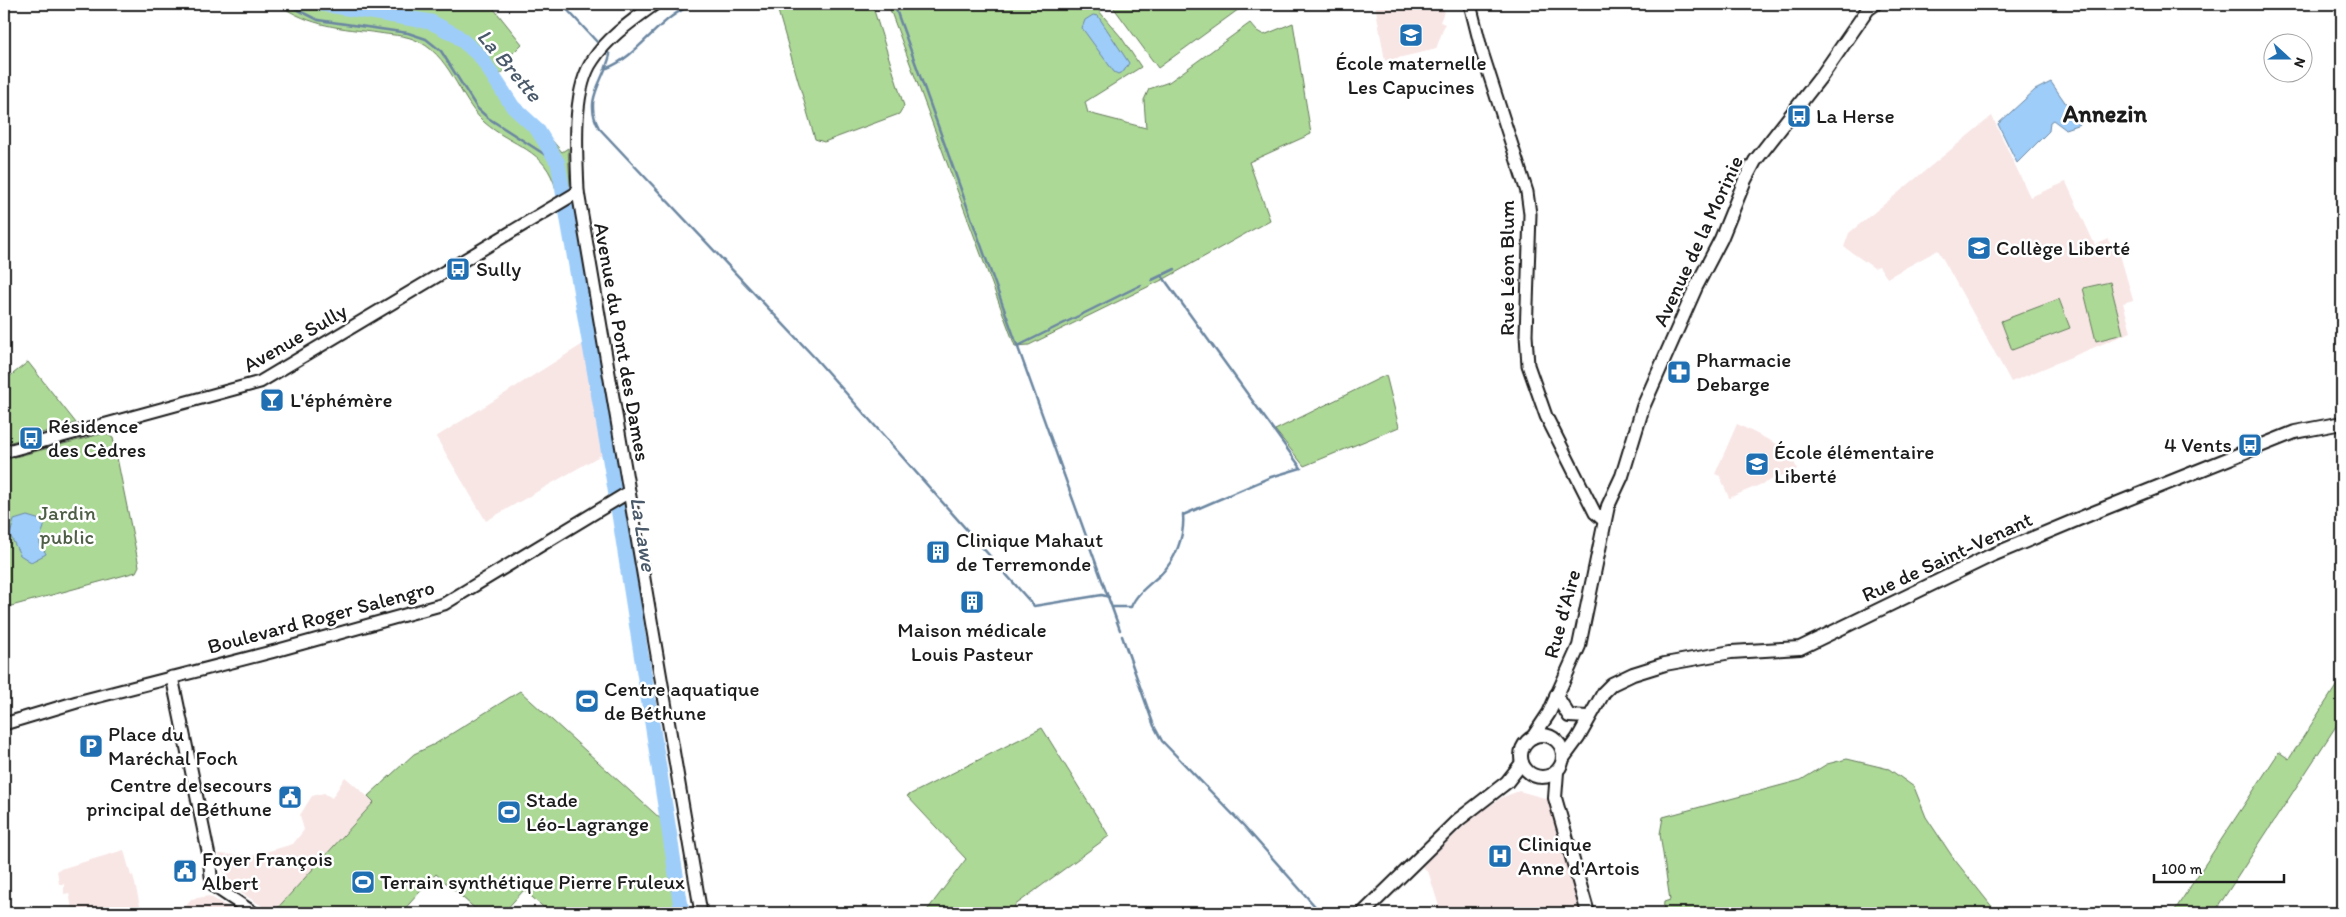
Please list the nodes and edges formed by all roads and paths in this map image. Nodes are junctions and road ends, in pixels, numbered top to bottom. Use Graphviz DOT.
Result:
graph roads {
  1 [pos="655,4"];
  2 [pos="1470,4"];
  3 [pos="1875,4"];
  4 [pos="576,193"];
  5 [pos="2342,423"];
  6 [pos="4,452"];
  7 [pos="627,493"];
  8 [pos="1588,498"];
  9 [pos="1608,506"];
  10 [pos="1604,521"];
  11 [pos="172,677"];
  12 [pos="1556,695"];
  13 [pos="1549,713"];
  14 [pos="1586,722"];
  15 [pos="4,724"];
  16 [pos="1533,737"];
  17 [pos="1554,739"];
  18 [pos="1564,756"];
  19 [pos="1522,763"];
  20 [pos="1557,772"];
  21 [pos="1537,777"];
  22 [pos="1507,782"];
  23 [pos="1554,798"];
  24 [pos="254,913"];
  25 [pos="701,913"];
  26 [pos="1363,913"];
  27 [pos="1588,913"];
  1 -- 4 [label="street, Avenue du Pont des Dames"];
  2 -- 8 [label="street, Rue Léon Blum"];
  3 -- 9 [label="main road, Avenue de la Morinie"];
  4 -- 6 [label="street, Avenue Sully"];
  4 -- 7 [label="street, Avenue du Pont des Dames"];
  5 -- 14 [label="main road, Rue de Saint-Venant"];
  7 -- 11 [label="street, Boulevard Roger Salengro"];
  7 -- 25 [label="street, Avenue du Pont des Dames"];
  8 -- 9 [label="street"];
  8 -- 10 [label="street, Rue Léon Blum"];
  9 -- 10 [label="main road, Avenue de la Morinie"];
  10 -- 12 [label="main road, Rue d'Aire"];
  11 -- 15 [label="street, Boulevard Roger Salengro"];
  11 -- 24 [label="street"];
  12 -- 13 [label="main road, Rue d'Aire"];
  12 -- 14 [label="main road"];
  13 -- 16 [label="main road"];
  13 -- 17 [label="main road"];
  14 -- 17 [label="main road"];
  14 -- 18 [label="main road, Rue de Saint-Venant"];
  16 -- 17 [label="main road"];
  16 -- 19 [label="main road"];
  17 -- 18 [label="main road"];
  18 -- 20 [label="main road"];
  19 -- 21 [label="main road"];
  19 -- 22 [label="main road"];
  20 -- 21 [label="main road"];
  20 -- 23 [label="main road"];
  21 -- 22 [label="main road"];
  21 -- 23 [label="main road"];
  22 -- 26 [label="main road"];
  23 -- 27 [label="main road"];
}
